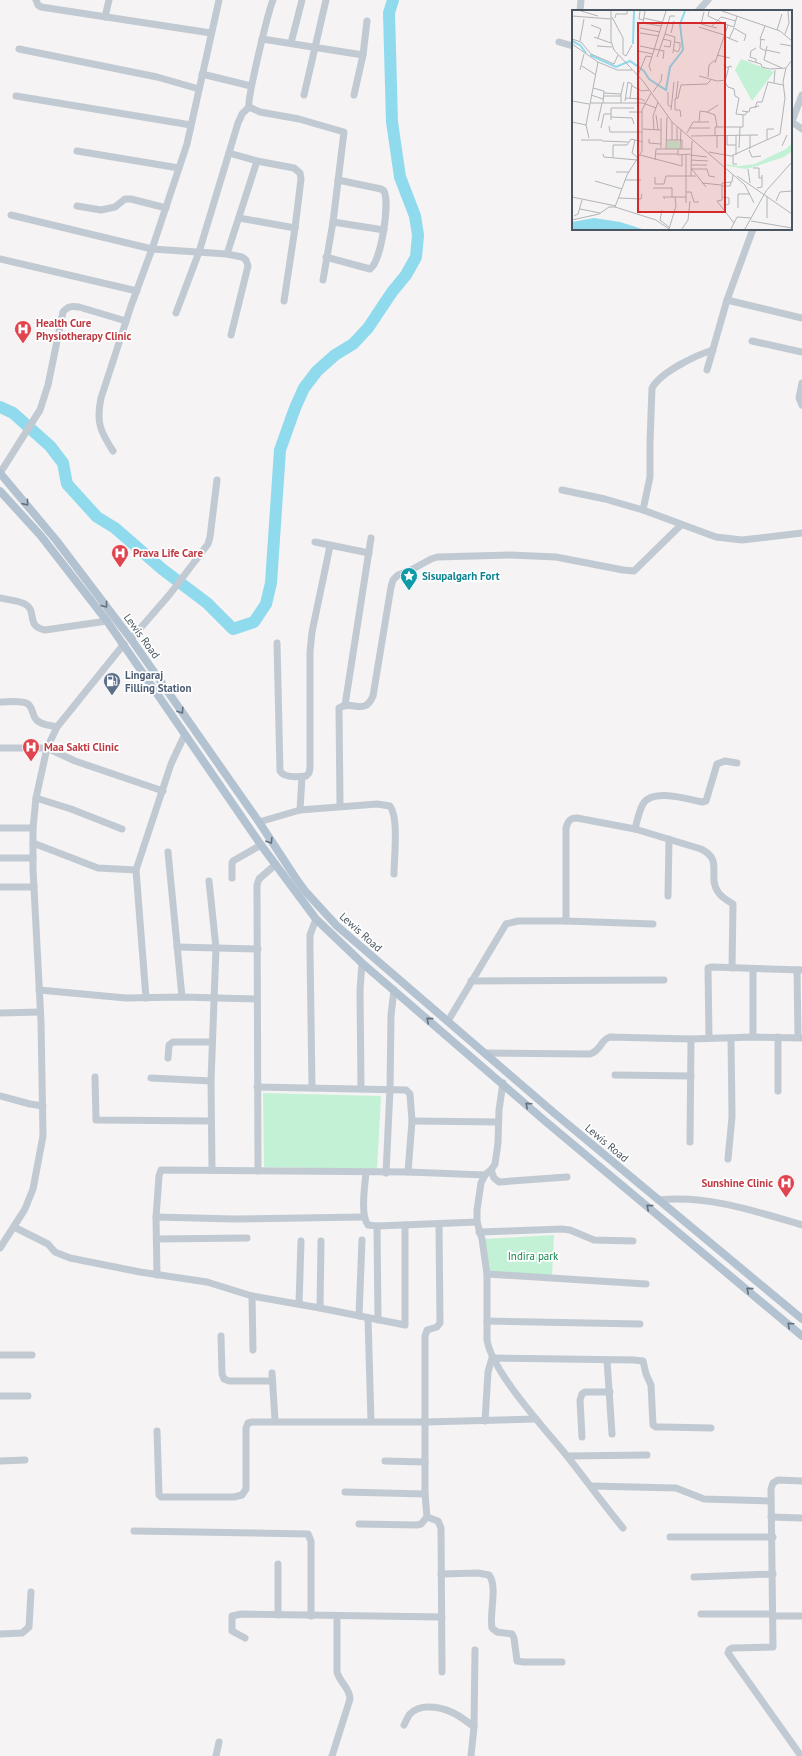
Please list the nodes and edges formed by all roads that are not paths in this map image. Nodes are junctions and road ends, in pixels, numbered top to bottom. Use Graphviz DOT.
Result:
graph roads {
  1 [pos="36,0"];
  2 [pos="109,0"];
  3 [pos="219,0"];
  4 [pos="273,0"];
  5 [pos="302,0"];
  6 [pos="326,0"];
  7 [pos="582,0"];
  8 [pos="708,0"];
  9 [pos="580,10"];
  10 [pos="699,10"];
  11 [pos="105,17"];
  12 [pos="367,21"];
  13 [pos="211,33"];
  14 [pos="262,39"];
  15 [pos="559,42"];
  16 [pos="291,43"];
  17 [pos="572,46"];
  18 [pos="316,47"];
  19 [pos="19,49"];
  20 [pos="363,55"];
  21 [pos="202,74"];
  22 [pos="251,86"];
  23 [pos="199,89"];
  24 [pos="304,95"];
  25 [pos="354,95"];
  26 [pos="802,95"];
  27 [pos="16,96"];
  28 [pos="249,107"];
  29 [pos="792,120"];
  30 [pos="191,125"];
  31 [pos="802,129"];
  32 [pos="77,151"];
  33 [pos="229,153"];
  34 [pos="257,161"];
  35 [pos="179,168"];
  36 [pos="338,180"];
  37 [pos="77,206"];
  38 [pos="166,208"];
  39 [pos="11,215"];
  40 [pos="239,218"];
  41 [pos="333,222"];
  42 [pos="295,228"];
  43 [pos="384,230"];
  44 [pos="753,230"];
  45 [pos="152,249"];
  46 [pos="199,252"];
  47 [pos="227,254"];
  48 [pos="326,257"];
  49 [pos="0,258"];
  50 [pos="323,280"];
  51 [pos="137,291"];
  52 [pos="727,300"];
  53 [pos="284,302"];
  54 [pos="176,313"];
  55 [pos="802,318"];
  56 [pos="126,321"];
  57 [pos="231,335"];
  58 [pos="752,341"];
  59 [pos="713,350"];
  60 [pos="802,352"];
  61 [pos="707,370"];
  62 [pos="802,383"];
  63 [pos="802,405"];
  64 [pos="113,451"];
  65 [pos="0,473"];
  66 [pos="217,480"];
  67 [pos="562,490"];
  68 [pos="0,491"];
  69 [pos="643,510"];
  70 [pos="681,525"];
  71 [pos="802,533"];
  72 [pos="371,538"];
  73 [pos="315,542"];
  74 [pos="330,546"];
  75 [pos="368,552"];
  76 [pos="0,598"];
  77 [pos="107,621"];
  78 [pos="132,639"];
  79 [pos="277,643"];
  80 [pos="124,644"];
  81 [pos="166,688"];
  82 [pos="158,694"];
  83 [pos="0,702"];
  84 [pos="345,705"];
  85 [pos="57,727"];
  86 [pos="185,734"];
  87 [pos="0,748"];
  88 [pos="47,748"];
  89 [pos="737,763"];
  90 [pos="302,777"];
  91 [pos="162,791"];
  92 [pos="36,798"];
  93 [pos="340,806"];
  94 [pos="300,810"];
  95 [pos="259,822"];
  96 [pos="0,828"];
  97 [pos="33,828"];
  98 [pos="122,828"];
  99 [pos="635,828"];
  100 [pos="669,839"];
  101 [pos="33,844"];
  102 [pos="261,845"];
  103 [pos="168,852"];
  104 [pos="0,858"];
  105 [pos="33,858"];
  106 [pos="275,865"];
  107 [pos="136,870"];
  108 [pos="394,874"];
  109 [pos="232,878"];
  110 [pos="209,881"];
  111 [pos="34,886"];
  112 [pos="0,887"];
  113 [pos="668,896"];
  114 [pos="316,918"];
  115 [pos="566,921"];
  116 [pos="653,924"];
  117 [pos="177,948"];
  118 [pos="216,948"];
  119 [pos="258,949"];
  120 [pos="362,963"];
  121 [pos="732,968"];
  122 [pos="753,969"];
  123 [pos="799,970"];
  124 [pos="664,980"];
  125 [pos="471,981"];
  126 [pos="40,990"];
  127 [pos="394,990"];
  128 [pos="182,997"];
  129 [pos="146,998"];
  130 [pos="213,998"];
  131 [pos="256,1000"];
  132 [pos="40,1012"];
  133 [pos="0,1013"];
  134 [pos="448,1021"];
  135 [pos="753,1037"];
  136 [pos="778,1037"];
  137 [pos="709,1038"];
  138 [pos="731,1038"];
  139 [pos="800,1038"];
  140 [pos="691,1039"];
  141 [pos="212,1042"];
  142 [pos="484,1053"];
  143 [pos="168,1058"];
  144 [pos="615,1075"];
  145 [pos="691,1076"];
  146 [pos="94,1077"];
  147 [pos="151,1078"];
  148 [pos="211,1081"];
  149 [pos="503,1083"];
  150 [pos="257,1087"];
  151 [pos="312,1088"];
  152 [pos="362,1089"];
  153 [pos="390,1089"];
  154 [pos="778,1091"];
  155 [pos="0,1096"];
  156 [pos="43,1106"];
  157 [pos="553,1112"];
  158 [pos="211,1121"];
  159 [pos="412,1121"];
  160 [pos="545,1121"];
  161 [pos="498,1122"];
  162 [pos="690,1142"];
  163 [pos="728,1159"];
  164 [pos="212,1170"];
  165 [pos="491,1170"];
  166 [pos="258,1171"];
  167 [pos="366,1172"];
  168 [pos="386,1172"];
  169 [pos="408,1172"];
  170 [pos="485,1175"];
  171 [pos="567,1177"];
  172 [pos="658,1200"];
  173 [pos="156,1217"];
  174 [pos="364,1217"];
  175 [pos="477,1222"];
  176 [pos="439,1224"];
  177 [pos="405,1225"];
  178 [pos="377,1226"];
  179 [pos="802,1226"];
  180 [pos="14,1227"];
  181 [pos="694,1229"];
  182 [pos="479,1232"];
  183 [pos="156,1238"];
  184 [pos="248,1238"];
  185 [pos="687,1239"];
  186 [pos="362,1240"];
  187 [pos="321,1241"];
  188 [pos="301,1242"];
  189 [pos="633,1242"];
  190 [pos="0,1248"];
  191 [pos="487,1274"];
  192 [pos="157,1275"];
  193 [pos="646,1284"];
  194 [pos="252,1296"];
  195 [pos="299,1304"];
  196 [pos="320,1308"];
  197 [pos="359,1316"];
  198 [pos="368,1318"];
  199 [pos="802,1319"];
  200 [pos="378,1320"];
  201 [pos="487,1321"];
  202 [pos="640,1324"];
  203 [pos="221,1336"];
  204 [pos="802,1336"];
  205 [pos="253,1350"];
  206 [pos="0,1355"];
  207 [pos="32,1356"];
  208 [pos="492,1358"];
  209 [pos="607,1360"];
  210 [pos="272,1373"];
  211 [pos="272,1381"];
  212 [pos="610,1392"];
  213 [pos="0,1396"];
  214 [pos="28,1396"];
  215 [pos="536,1419"];
  216 [pos="275,1420"];
  217 [pos="371,1421"];
  218 [pos="485,1421"];
  219 [pos="425,1422"];
  220 [pos="712,1428"];
  221 [pos="157,1431"];
  222 [pos="612,1434"];
  223 [pos="582,1436"];
  224 [pos="647,1455"];
  225 [pos="567,1456"];
  226 [pos="25,1460"];
  227 [pos="0,1461"];
  228 [pos="385,1461"];
  229 [pos="425,1462"];
  230 [pos="802,1481"];
  231 [pos="591,1486"];
  232 [pos="345,1492"];
  233 [pos="425,1494"];
  234 [pos="770,1501"];
  235 [pos="427,1517"];
  236 [pos="771,1517"];
  237 [pos="802,1518"];
  238 [pos="359,1524"];
  239 [pos="623,1528"];
  240 [pos="134,1530"];
  241 [pos="670,1537"];
  242 [pos="772,1537"];
  243 [pos="278,1564"];
  244 [pos="441,1574"];
  245 [pos="773,1574"];
  246 [pos="694,1577"];
  247 [pos="31,1592"];
  248 [pos="701,1614"];
  249 [pos="278,1615"];
  250 [pos="773,1615"];
  251 [pos="311,1616"];
  252 [pos="336,1616"];
  253 [pos="802,1616"];
  254 [pos="442,1617"];
  255 [pos="0,1634"];
  256 [pos="246,1638"];
  257 [pos="475,1650"];
  258 [pos="562,1662"];
  259 [pos="442,1672"];
  260 [pos="404,1725"];
  261 [pos="474,1727"];
  262 [pos="219,1742"];
  263 [pos="216,1756"];
  264 [pos="332,1756"];
  265 [pos="471,1756"];
  266 [pos="802,1756"];
  1 -- 11 [label="street"];
  2 -- 11 [label="street"];
  3 -- 13 [label="street"];
  4 -- 14 [label="street"];
  5 -- 16 [label="street"];
  6 -- 18 [label="street"];
  7 -- 9 [label="street"];
  8 -- 10 [label="street"];
  11 -- 13 [label="street"];
  12 -- 20 [label="street"];
  13 -- 21 [label="street"];
  14 -- 16 [label="street"];
  14 -- 22 [label="street"];
  15 -- 17 [label="street"];
  16 -- 18 [label="street"];
  18 -- 20 [label="street"];
  18 -- 24 [label="street"];
  19 -- 23 [label="street"];
  20 -- 25 [label="street"];
  21 -- 22 [label="street"];
  21 -- 23 [label="street"];
  22 -- 28 [label="street"];
  23 -- 30 [label="street"];
  26 -- 29 [label="street"];
  27 -- 30 [label="street"];
  28 -- 33 [label="street"];
  28 -- 36 [label="street"];
  29 -- 31 [label="street"];
  30 -- 35 [label="street"];
  32 -- 35 [label="street"];
  33 -- 34 [label="street"];
  33 -- 46 [label="street"];
  34 -- 40 [label="street"];
  34 -- 42 [label="street"];
  35 -- 38 [label="street"];
  36 -- 41 [label="street"];
  36 -- 43 [label="street"];
  37 -- 38 [label="street"];
  38 -- 45 [label="street"];
  39 -- 45 [label="street"];
  40 -- 42 [label="street"];
  40 -- 47 [label="street"];
  41 -- 43 [label="street"];
  41 -- 48 [label="street"];
  42 -- 53 [label="street"];
  43 -- 48 [label="street"];
  44 -- 52 [label="street"];
  45 -- 46 [label="street"];
  45 -- 51 [label="street"];
  46 -- 47 [label="street"];
  46 -- 54 [label="street"];
  47 -- 57 [label="street"];
  48 -- 50 [label="street"];
  49 -- 51 [label="street"];
  51 -- 56 [label="street"];
  52 -- 55 [label="street"];
  52 -- 59 [label="street"];
  56 -- 64 [label="street"];
  56 -- 65 [label="street"];
  58 -- 60 [label="street"];
  59 -- 61 [label="street"];
  59 -- 69 [label="street"];
  62 -- 63 [label="street"];
  65 -- 78 [label="main road, Lewis Road, one-way"];
  66 -- 78 [label="street"];
  67 -- 69 [label="street"];
  68 -- 77 [label="main road, Lewis Road"];
  69 -- 70 [label="street"];
  70 -- 71 [label="street"];
  70 -- 84 [label="street"];
  72 -- 75 [label="street"];
  73 -- 74 [label="street"];
  74 -- 75 [label="street"];
  74 -- 90 [label="street"];
  75 -- 84 [label="street"];
  76 -- 77 [label="street"];
  77 -- 80 [label="main road, Lewis Road"];
  78 -- 81 [label="main road, Lewis Road"];
  79 -- 90 [label="street"];
  80 -- 82 [label="main road, Lewis Road"];
  80 -- 85 [label="street"];
  81 -- 82 [label="main road"];
  81 -- 95 [label="main road, Lewis Road, one-way"];
  82 -- 86 [label="main road, Lewis Road"];
  83 -- 85 [label="street"];
  84 -- 93 [label="street"];
  85 -- 88 [label="street"];
  86 -- 91 [label="street"];
  86 -- 102 [label="main road, Lewis Road"];
  87 -- 88 [label="street"];
  88 -- 91 [label="street"];
  88 -- 92 [label="street"];
  89 -- 99 [label="street"];
  90 -- 94 [label="street"];
  91 -- 107 [label="street"];
  92 -- 97 [label="street"];
  92 -- 98 [label="street"];
  93 -- 94 [label="street"];
  93 -- 108 [label="street"];
  94 -- 95 [label="street"];
  95 -- 134 [label="main road, Lewis Road, one-way"];
  96 -- 97 [label="street"];
  97 -- 101 [label="street"];
  99 -- 100 [label="street"];
  99 -- 115 [label="street"];
  100 -- 113 [label="street"];
  100 -- 121 [label="street"];
  101 -- 105 [label="street"];
  101 -- 107 [label="street"];
  102 -- 106 [label="main road, Lewis Road"];
  102 -- 109 [label="street"];
  103 -- 117 [label="street"];
  104 -- 105 [label="street"];
  105 -- 111 [label="street"];
  106 -- 114 [label="main road, Lewis Road"];
  106 -- 119 [label="street"];
  107 -- 129 [label="street"];
  110 -- 118 [label="street"];
  111 -- 112 [label="street"];
  111 -- 126 [label="street"];
  114 -- 120 [label="main road, Lewis Road"];
  114 -- 151 [label="street"];
  115 -- 116 [label="street"];
  115 -- 125 [label="street"];
  117 -- 118 [label="street"];
  117 -- 128 [label="street"];
  118 -- 119 [label="street"];
  118 -- 130 [label="street"];
  119 -- 131 [label="street"];
  120 -- 127 [label="main road, Lewis Road"];
  120 -- 152 [label="street"];
  121 -- 122 [label="street"];
  121 -- 137 [label="street"];
  122 -- 123 [label="street"];
  122 -- 135 [label="street"];
  123 -- 139 [label="street"];
  124 -- 125 [label="street"];
  125 -- 134 [label="street"];
  126 -- 129 [label="street"];
  126 -- 132 [label="street"];
  149 -- 127 [label="main road, Lewis Road, one-way"];
  127 -- 153 [label="street"];
  128 -- 129 [label="street"];
  128 -- 130 [label="street"];
  130 -- 131 [label="street"];
  130 -- 141 [label="street"];
  131 -- 150 [label="street"];
  132 -- 133 [label="street"];
  132 -- 156 [label="street"];
  134 -- 142 [label="main road, Lewis Road"];
  135 -- 136 [label="street"];
  135 -- 138 [label="street"];
  136 -- 139 [label="street"];
  136 -- 154 [label="street"];
  137 -- 138 [label="street"];
  137 -- 140 [label="street"];
  138 -- 163 [label="street"];
  140 -- 142 [label="street"];
  140 -- 145 [label="street"];
  141 -- 143 [label="street"];
  141 -- 148 [label="street"];
  142 -- 157 [label="main road, Lewis Road"];
  144 -- 145 [label="street"];
  145 -- 162 [label="street"];
  146 -- 158 [label="street"];
  147 -- 148 [label="street"];
  148 -- 158 [label="street"];
  160 -- 149 [label="main road, Lewis Road, one-way"];
  149 -- 161 [label="street"];
  150 -- 151 [label="street"];
  150 -- 166 [label="street"];
  151 -- 152 [label="street"];
  152 -- 153 [label="street"];
  153 -- 159 [label="street"];
  153 -- 168 [label="street"];
  155 -- 156 [label="street"];
  156 -- 180 [label="street"];
  157 -- 160 [label="main road"];
  157 -- 172 [label="main road, Lewis Road"];
  158 -- 164 [label="street"];
  159 -- 161 [label="street"];
  159 -- 169 [label="street"];
  185 -- 160 [label="main road, Lewis Road, one-way"];
  161 -- 165 [label="street"];
  164 -- 166 [label="street"];
  164 -- 173 [label="street"];
  165 -- 170 [label="street"];
  165 -- 171 [label="street"];
  166 -- 167 [label="street"];
  167 -- 168 [label="street"];
  167 -- 174 [label="street"];
  168 -- 169 [label="street"];
  169 -- 170 [label="street"];
  170 -- 175 [label="street"];
  172 -- 179 [label="street"];
  172 -- 181 [label="main road, Lewis Road"];
  173 -- 174 [label="street"];
  173 -- 183 [label="street"];
  174 -- 178 [label="street"];
  175 -- 176 [label="street"];
  175 -- 182 [label="street"];
  176 -- 177 [label="street"];
  176 -- 219 [label="street"];
  177 -- 178 [label="street"];
  177 -- 200 [label="street"];
  178 -- 200 [label="street"];
  180 -- 190 [label="street"];
  180 -- 192 [label="street"];
  181 -- 185 [label="main road"];
  181 -- 199 [label="main road, Lewis Road"];
  182 -- 189 [label="street"];
  182 -- 191 [label="street"];
  183 -- 184 [label="street"];
  183 -- 192 [label="street"];
  204 -- 185 [label="main road, Lewis Road, one-way"];
  186 -- 197 [label="street"];
  187 -- 196 [label="street"];
  188 -- 195 [label="street"];
  191 -- 193 [label="street"];
  191 -- 201 [label="street"];
  192 -- 194 [label="street"];
  194 -- 195 [label="street"];
  194 -- 205 [label="street"];
  195 -- 196 [label="street"];
  196 -- 197 [label="street"];
  197 -- 198 [label="street"];
  198 -- 200 [label="street"];
  198 -- 217 [label="street"];
  201 -- 202 [label="street"];
  201 -- 208 [label="street"];
  203 -- 211 [label="street"];
  206 -- 207 [label="street"];
  208 -- 209 [label="street"];
  208 -- 215 [label="street"];
  208 -- 218 [label="street"];
  209 -- 212 [label="street"];
  209 -- 220 [label="street"];
  210 -- 211 [label="street"];
  211 -- 216 [label="street"];
  212 -- 222 [label="street"];
  212 -- 223 [label="street"];
  213 -- 214 [label="street"];
  215 -- 218 [label="street"];
  215 -- 225 [label="street"];
  216 -- 217 [label="street"];
  216 -- 221 [label="street"];
  217 -- 219 [label="street"];
  218 -- 219 [label="street"];
  219 -- 229 [label="street"];
  224 -- 225 [label="street"];
  225 -- 231 [label="street"];
  226 -- 227 [label="street"];
  228 -- 229 [label="street"];
  229 -- 233 [label="street"];
  230 -- 234 [label="street"];
  231 -- 234 [label="street"];
  231 -- 239 [label="street"];
  232 -- 233 [label="street"];
  233 -- 235 [label="street"];
  234 -- 236 [label="street"];
  235 -- 238 [label="street"];
  235 -- 244 [label="street"];
  236 -- 237 [label="street"];
  236 -- 242 [label="street"];
  240 -- 251 [label="street"];
  241 -- 242 [label="street"];
  242 -- 245 [label="street"];
  243 -- 249 [label="street"];
  244 -- 254 [label="street"];
  244 -- 258 [label="street"];
  245 -- 246 [label="street"];
  245 -- 250 [label="street"];
  247 -- 255 [label="street"];
  248 -- 250 [label="street"];
  249 -- 251 [label="street"];
  249 -- 256 [label="street"];
  250 -- 253 [label="street"];
  250 -- 266 [label="street"];
  251 -- 252 [label="street"];
  252 -- 254 [label="street"];
  252 -- 264 [label="street"];
  254 -- 259 [label="street"];
  257 -- 261 [label="street"];
  260 -- 261 [label="street"];
  261 -- 265 [label="street"];
  262 -- 263 [label="street"];
}
